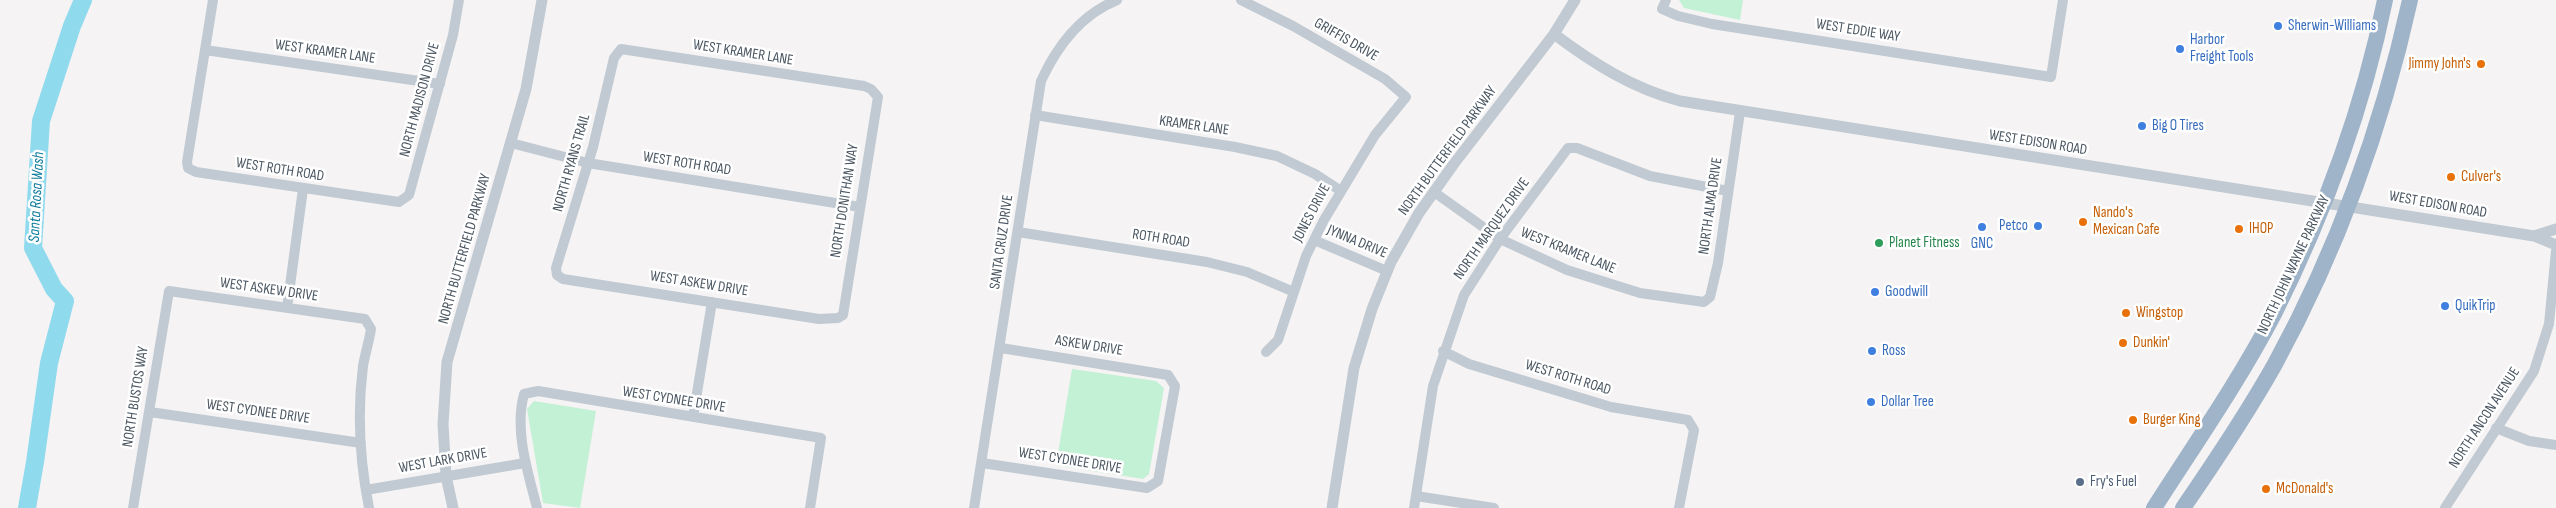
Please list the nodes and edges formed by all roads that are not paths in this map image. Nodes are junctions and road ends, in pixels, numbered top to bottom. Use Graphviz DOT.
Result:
graph roads {
  1 [pos="213,0"];
  2 [pos="459,0"];
  3 [pos="542,0"];
  4 [pos="1117,0"];
  5 [pos="1242,0"];
  6 [pos="1575,0"];
  7 [pos="2064,0"];
  8 [pos="2385,0"];
  9 [pos="2410,0"];
  10 [pos="1664,5"];
  11 [pos="1554,34"];
  12 [pos="205,50"];
  13 [pos="614,58"];
  14 [pos="440,84"];
  15 [pos="871,89"];
  16 [pos="1406,98"];
  17 [pos="1740,112"];
  18 [pos="1035,115"];
  19 [pos="511,143"];
  20 [pos="588,163"];
  21 [pos="303,189"];
  22 [pos="1341,191"];
  23 [pos="1728,191"];
  24 [pos="1434,192"];
  25 [pos="399,202"];
  26 [pos="2325,202"];
  27 [pos="2349,205"];
  28 [pos="860,206"];
  29 [pos="2556,229"];
  30 [pos="1018,232"];
  31 [pos="2534,236"];
  32 [pos="1500,239"];
  33 [pos="1314,240"];
  34 [pos="2556,245"];
  35 [pos="2556,251"];
  36 [pos="1387,271"];
  37 [pos="557,275"];
  38 [pos="169,291"];
  39 [pos="1294,292"];
  40 [pos="712,302"];
  41 [pos="1704,302"];
  42 [pos="287,308"];
  43 [pos="838,318"];
  44 [pos="2552,325"];
  45 [pos="1001,348"];
  46 [pos="1443,351"];
  47 [pos="1266,352"];
  48 [pos="150,412"];
  49 [pos="693,418"];
  50 [pos="2496,428"];
  51 [pos="361,443"];
  52 [pos="2556,445"];
  53 [pos="525,463"];
  54 [pos="982,463"];
  55 [pos="446,476"];
  56 [pos="1154,486"];
  57 [pos="366,490"];
  58 [pos="1416,496"];
  59 [pos="133,508"];
  60 [pos="369,508"];
  61 [pos="453,508"];
  62 [pos="537,508"];
  63 [pos="810,508"];
  64 [pos="974,508"];
  65 [pos="1332,508"];
  66 [pos="1414,508"];
  67 [pos="1494,508"];
  68 [pos="1679,508"];
  69 [pos="2154,508"];
  70 [pos="2183,508"];
  71 [pos="2445,508"];
  1 -- 12 [label="street"];
  2 -- 14 [label="street, NORTH MADISON DRIVE"];
  3 -- 19 [label="street, NORTH BUTTERFIELD PARKWAY"];
  4 -- 18 [label="street, SANTA CRUZ DRIVE"];
  5 -- 16 [label="street, GRIFFIS DRIVE"];
  6 -- 11 [label="street, NORTH BUTTERFIELD PARKWAY"];
  7 -- 10 [label="street, WEST EDDIE WAY"];
  8 -- 26 [label="highway, NORTH JOHN WAYNE PARKWAY"];
  9 -- 27 [label="highway, NORTH JOHN WAYNE PARKWAY"];
  11 -- 17 [label="street, WEST EDISON ROAD"];
  11 -- 24 [label="street, NORTH BUTTERFIELD PARKWAY"];
  12 -- 14 [label="street, WEST KRAMER LANE"];
  12 -- 21 [label="street, WEST ROTH ROAD"];
  13 -- 15 [label="street, WEST KRAMER LANE"];
  13 -- 20 [label="street, NORTH RYANS TRAIL"];
  14 -- 25 [label="street, NORTH MADISON DRIVE"];
  15 -- 28 [label="street, NORTH DONITHAN WAY"];
  16 -- 22 [label="street, JONES DRIVE"];
  17 -- 23 [label="street, NORTH ALMA DRIVE"];
  17 -- 26 [label="street, WEST EDISON ROAD"];
  18 -- 22 [label="street, KRAMER LANE"];
  18 -- 30 [label="street, SANTA CRUZ DRIVE"];
  19 -- 20 [label="street, WEST ROTH ROAD"];
  19 -- 55 [label="street, NORTH BUTTERFIELD PARKWAY"];
  20 -- 28 [label="street, WEST ROTH ROAD"];
  20 -- 37 [label="street, NORTH RYANS TRAIL"];
  21 -- 25 [label="street, WEST ROTH ROAD"];
  21 -- 42 [label="street"];
  22 -- 33 [label="street, JONES DRIVE"];
  23 -- 32 [label="street, NORTH MARQUEZ DRIVE"];
  23 -- 41 [label="street, NORTH ALMA DRIVE"];
  24 -- 32 [label="street, WEST KRAMER LANE"];
  24 -- 36 [label="street, NORTH BUTTERFIELD PARKWAY"];
  26 -- 27 [label="street, WEST EDISON ROAD"];
  26 -- 69 [label="highway, NORTH JOHN WAYNE PARKWAY"];
  27 -- 31 [label="street, WEST EDISON ROAD"];
  27 -- 70 [label="highway, NORTH JOHN WAYNE PARKWAY"];
  28 -- 43 [label="street, NORTH DONITHAN WAY"];
  29 -- 31 [label="street, WEST EDISON ROAD"];
  30 -- 39 [label="street, ROTH ROAD"];
  30 -- 45 [label="street, SANTA CRUZ DRIVE"];
  31 -- 34 [label="street, WEST EDISON ROAD"];
  32 -- 41 [label="street, WEST KRAMER LANE"];
  32 -- 46 [label="street, NORTH MARQUEZ DRIVE"];
  33 -- 36 [label="street, JYNNA DRIVE"];
  33 -- 39 [label="street, JONES DRIVE"];
  35 -- 44 [label="street, NORTH ANCON AVENUE"];
  36 -- 65 [label="street, NORTH BUTTERFIELD PARKWAY"];
  37 -- 40 [label="street, WEST ASKEW DRIVE"];
  38 -- 42 [label="street, WEST ASKEW DRIVE"];
  38 -- 48 [label="street, NORTH BUSTOS WAY"];
  39 -- 47 [label="street, JONES DRIVE"];
  40 -- 43 [label="street, WEST ASKEW DRIVE"];
  40 -- 49 [label="street"];
  42 -- 51 [label="street, WEST ASKEW DRIVE"];
  44 -- 50 [label="street, NORTH ANCON AVENUE"];
  45 -- 54 [label="street, SANTA CRUZ DRIVE"];
  45 -- 56 [label="street, ASKEW DRIVE"];
  46 -- 58 [label="street, NORTH MARQUEZ DRIVE"];
  46 -- 68 [label="street, WEST ROTH ROAD"];
  48 -- 51 [label="street, WEST CYDNEE DRIVE"];
  48 -- 59 [label="street, NORTH BUSTOS WAY"];
  49 -- 53 [label="street, WEST CYDNEE DRIVE"];
  49 -- 63 [label="street, WEST CYDNEE DRIVE"];
  50 -- 52 [label="street"];
  50 -- 71 [label="street, NORTH ANCON AVENUE"];
  51 -- 57 [label="street"];
  53 -- 55 [label="street, WEST LARK DRIVE"];
  53 -- 62 [label="street"];
  54 -- 56 [label="street, WEST CYDNEE DRIVE"];
  54 -- 64 [label="street, SANTA CRUZ DRIVE"];
  55 -- 57 [label="street, WEST LARK DRIVE"];
  55 -- 61 [label="street, NORTH BUTTERFIELD PARKWAY"];
  57 -- 60 [label="street"];
  58 -- 66 [label="street, NORTH MARQUEZ DRIVE"];
  58 -- 67 [label="street"];
}
